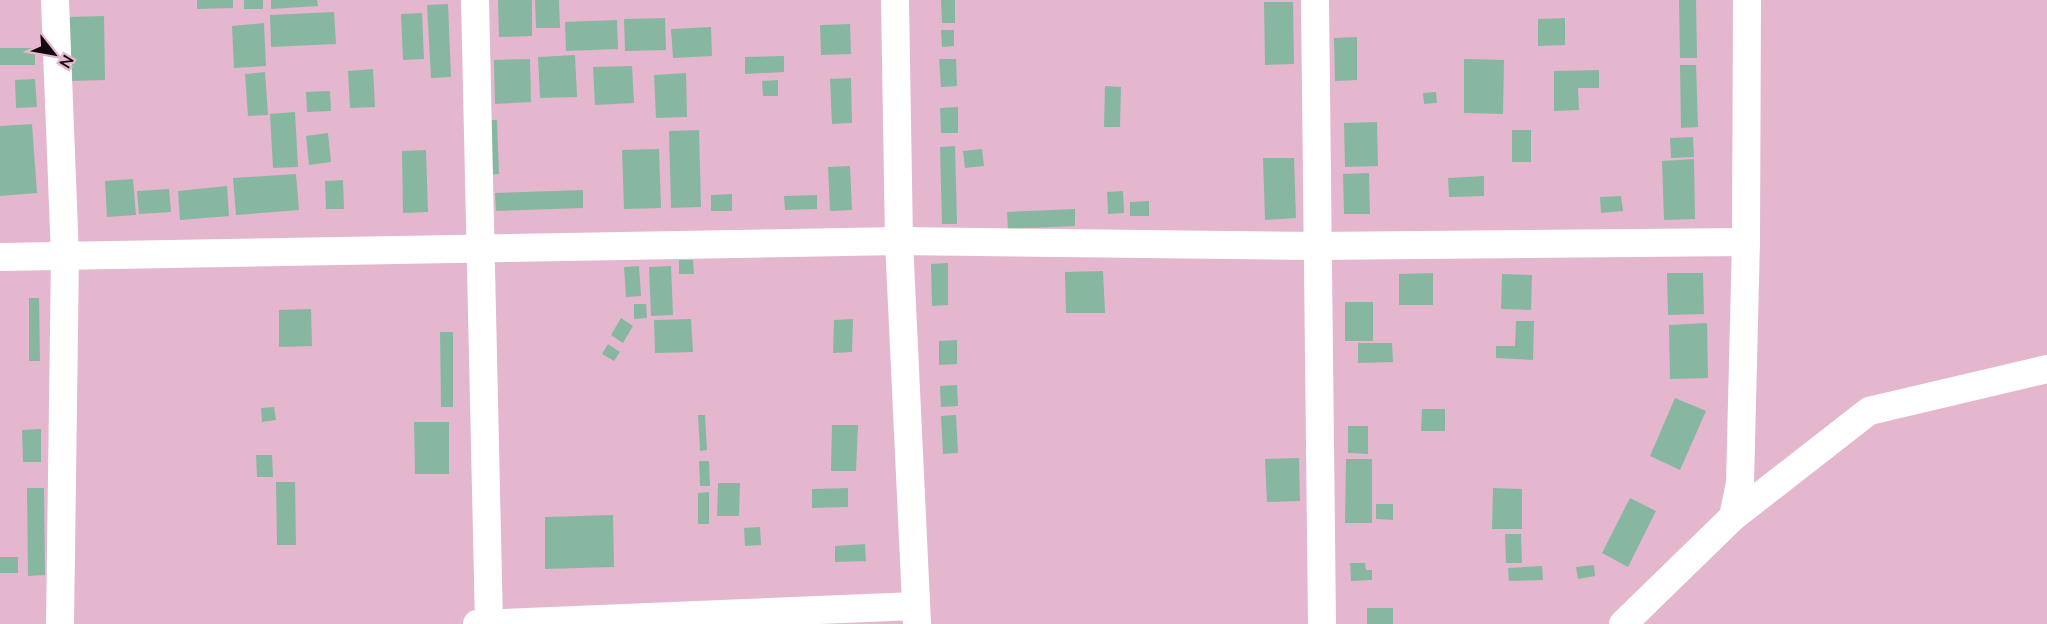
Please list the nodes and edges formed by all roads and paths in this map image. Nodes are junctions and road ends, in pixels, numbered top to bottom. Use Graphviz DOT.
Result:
graph roads {
  1 [pos="55,0"];
  2 [pos="475,0"];
  3 [pos="895,0"];
  4 [pos="1315,0"];
  5 [pos="1747,0"];
  6 [pos="899,241"];
  7 [pos="1746,242"];
  8 [pos="1316,246"];
  9 [pos="481,249"];
  10 [pos="65,256"];
  11 [pos="0,257"];
  12 [pos="2047,369"];
  13 [pos="1733,517"];
  14 [pos="916,615"];
  15 [pos="60,624"];
  16 [pos="477,624"];
  17 [pos="489,624"];
  18 [pos="1322,624"];
  19 [pos="1623,624"];
  1 -- 10 [label="street"];
  2 -- 9 [label="street"];
  3 -- 6 [label="street"];
  4 -- 8 [label="street"];
  5 -- 7 [label="street"];
  6 -- 8 [label="street"];
  6 -- 9 [label="street"];
  6 -- 14 [label="street"];
  7 -- 8 [label="street"];
  7 -- 13 [label="street"];
  8 -- 18 [label="street"];
  9 -- 10 [label="street"];
  9 -- 17 [label="street"];
  10 -- 11 [label="street"];
  10 -- 15 [label="street"];
  12 -- 13 [label="street"];
  13 -- 19 [label="street"];
  14 -- 17 [label="street"];
  16 -- 17 [label="street"];
}
